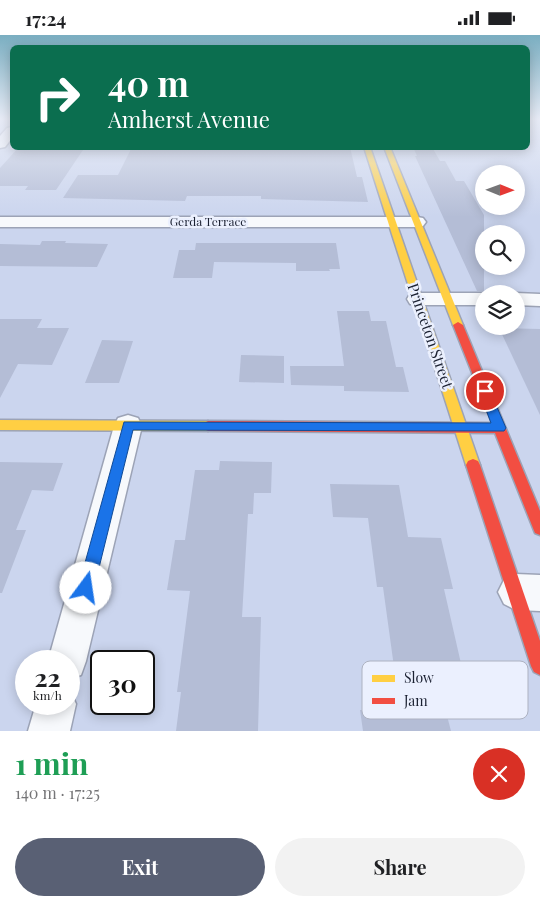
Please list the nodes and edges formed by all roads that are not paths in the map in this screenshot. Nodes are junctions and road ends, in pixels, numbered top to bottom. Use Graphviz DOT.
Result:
graph roads {
  1 [pos="368,151"];
  2 [pos="389,151"];
  3 [pos="0,222"];
  4 [pos="392,222"];
  5 [pos="417,222"];
  6 [pos="417,299"];
  7 [pos="448,299"];
  8 [pos="475,299"];
  9 [pos="525,299"];
  10 [pos="540,299"];
  11 [pos="0,425"];
  12 [pos="128,425"];
  13 [pos="461,428"];
  14 [pos="500,428"];
  15 [pos="540,528"];
  16 [pos="528,592"];
  17 [pos="70,650"];
  18 [pos="540,666"];
  19 [pos="53,715"];
  20 [pos="49,731"];
  1 -- 4 [label="main road, Princeton Street"];
  2 -- 5 [label="main road, Princeton Street"];
  3 -- 4 [label="street, Gerda Terrace"];
  4 -- 5 [label="street, Gerda Terrace"];
  4 -- 6 [label="main road, Princeton Street"];
  5 -- 7 [label="main road, Princeton Street"];
  6 -- 7 [label="street"];
  6 -- 13 [label="main road, Princeton Street"];
  7 -- 8 [label="street"];
  7 -- 14 [label="main road, Princeton Street"];
  9 -- 10 [label="street"];
  11 -- 12 [label="main road"];
  12 -- 13 [label="main road"];
  12 -- 17 [label="street"];
  13 -- 14 [label="main road"];
  13 -- 16 [label="main road, Princeton Street"];
  14 -- 15 [label="main road, Princeton Street"];
  16 -- 18 [label="main road, Princeton Street"];
  19 -- 20 [label="street"];
}
